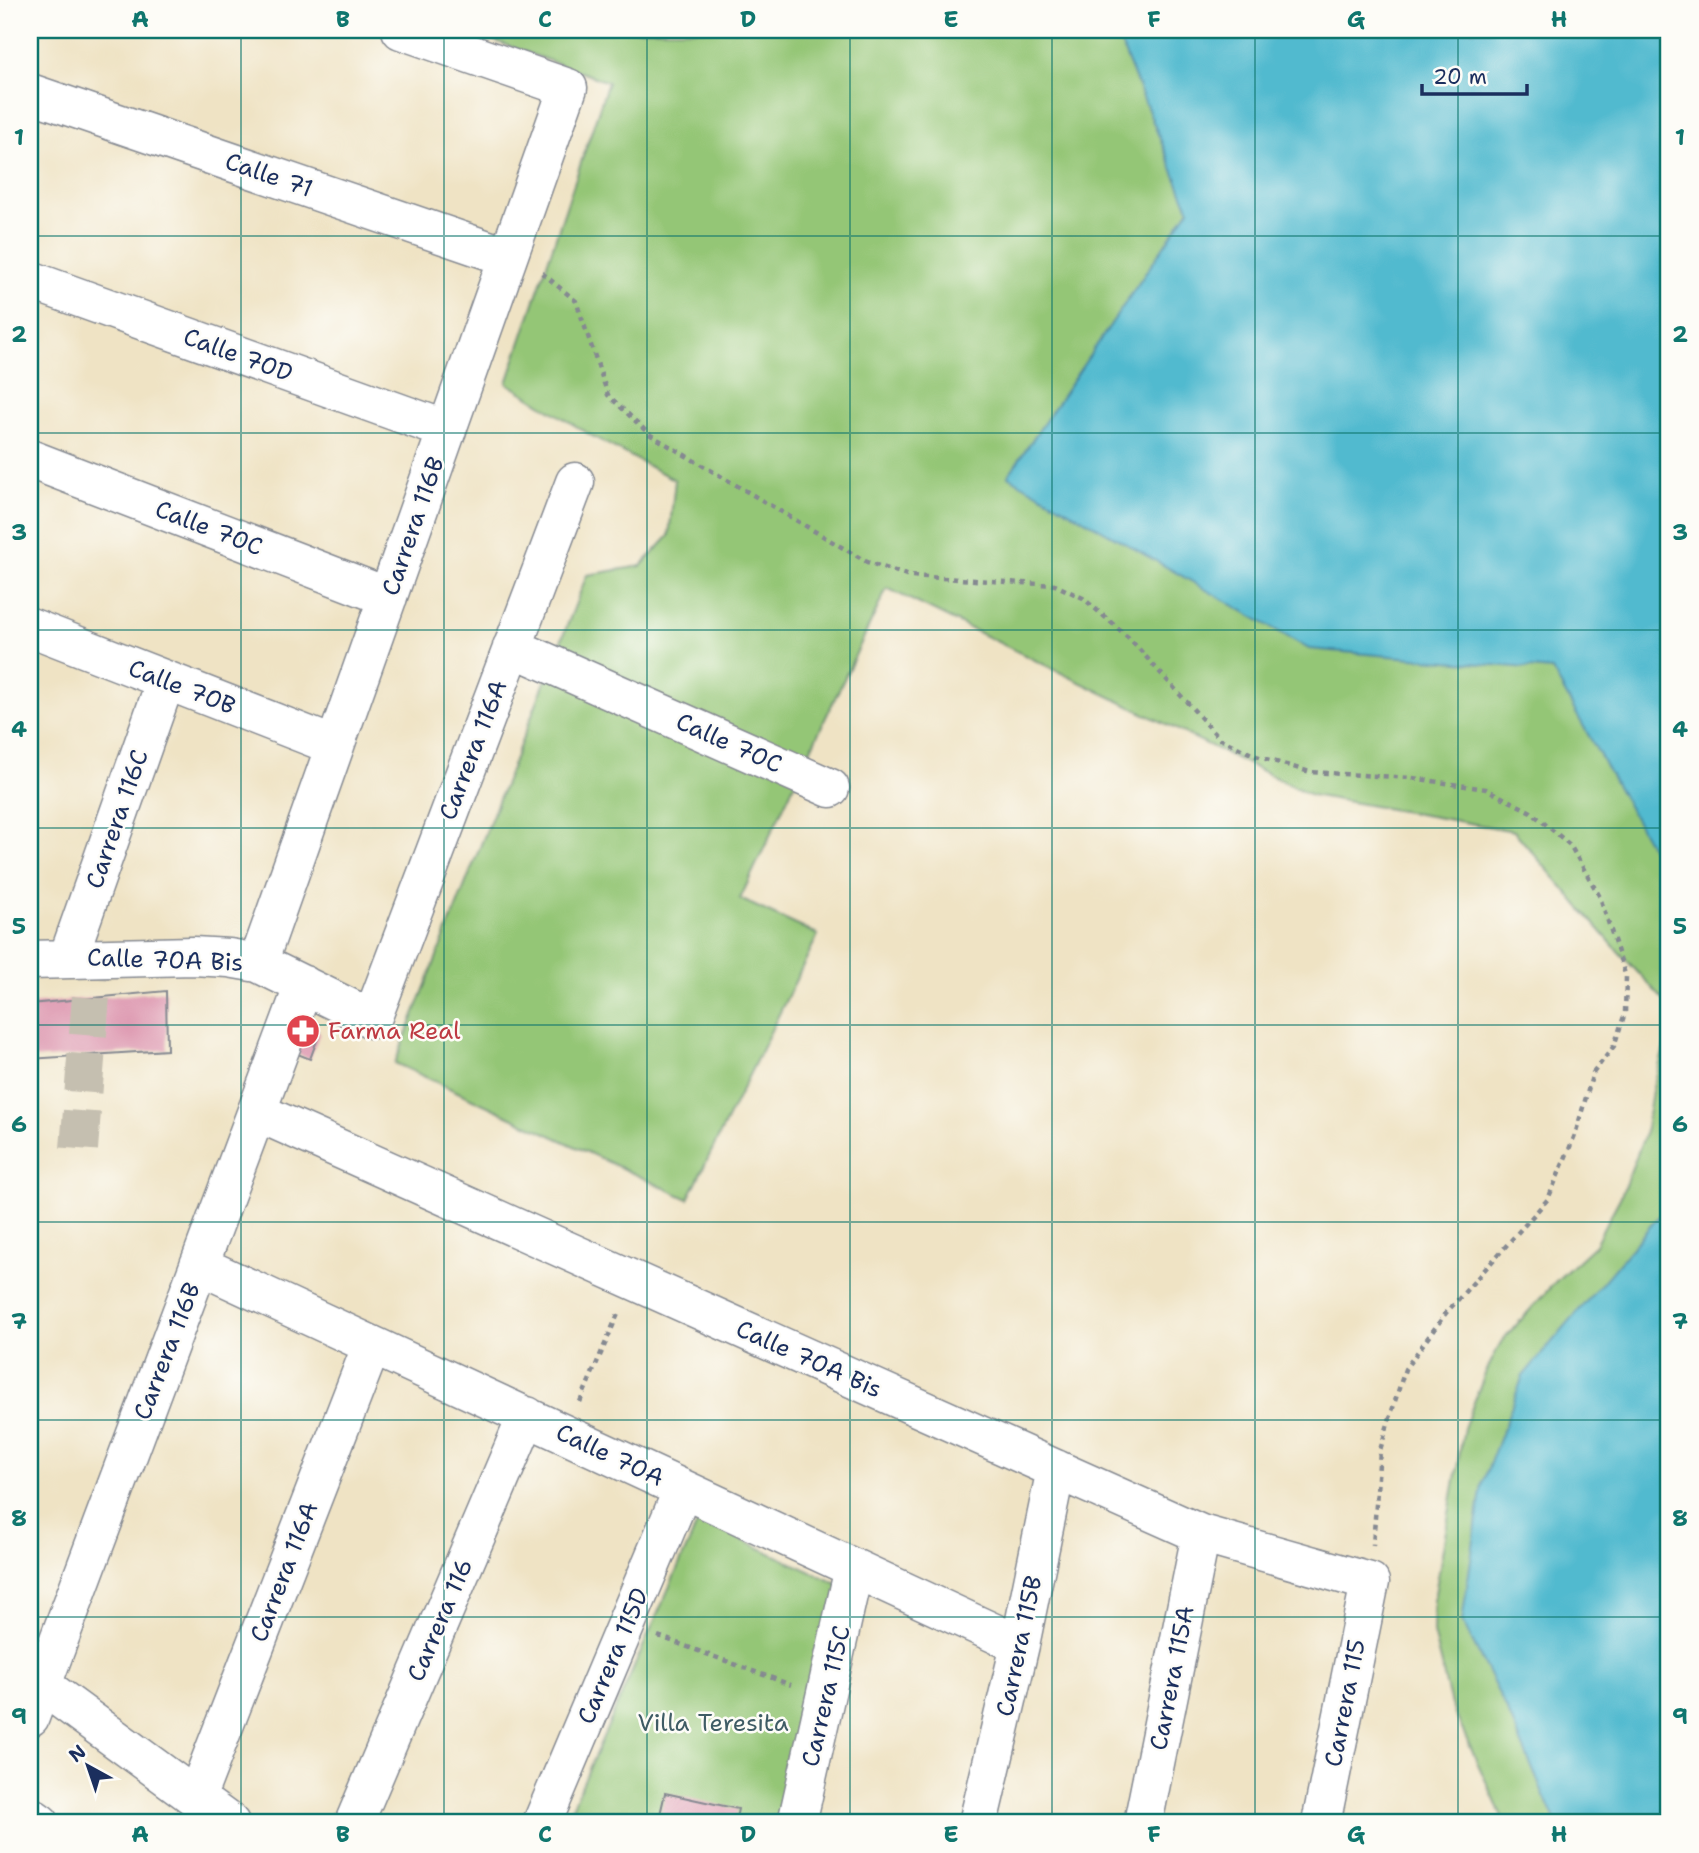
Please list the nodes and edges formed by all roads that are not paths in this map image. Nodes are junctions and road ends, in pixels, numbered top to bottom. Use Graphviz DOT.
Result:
graph roads {
  1 [pos="404,30"];
  2 [pos="30,93"];
  3 [pos="508,257"];
  4 [pos="30,280"];
  5 [pos="447,430"];
  6 [pos="30,459"];
  7 [pos="575,482"];
  8 [pos="388,597"];
  9 [pos="30,627"];
  10 [pos="512,647"];
  11 [pos="166,680"];
  12 [pos="335,746"];
  13 [pos="830,788"];
  14 [pos="68,958"];
  15 [pos="30,960"];
  16 [pos="258,963"];
  17 [pos="304,985"];
  18 [pos="372,1019"];
  19 [pos="257,1112"];
  20 [pos="199,1265"];
  21 [pos="372,1345"];
  22 [pos="527,1416"];
  23 [pos="1056,1469"];
  24 [pos="683,1489"];
  25 [pos="1202,1534"];
  26 [pos="854,1568"];
  27 [pos="1370,1582"];
  28 [pos="1020,1645"];
  29 [pos="36,1701"];
  30 [pos="196,1798"];
  31 [pos="30,1816"];
  32 [pos="1326,1816"];
  33 [pos="40,1823"];
  34 [pos="230,1823"];
  35 [pos="354,1823"];
  36 [pos="542,1823"];
  37 [pos="797,1823"];
  38 [pos="978,1823"];
  39 [pos="1143,1823"];
  1 -- 3 [label="street, Carrera 116B"];
  2 -- 3 [label="street, Calle 71"];
  3 -- 5 [label="street, Carrera 116B"];
  4 -- 5 [label="street, Calle 70D"];
  5 -- 8 [label="street, Carrera 116B"];
  6 -- 8 [label="street, Calle 70C"];
  7 -- 10 [label="street, Carrera 116A"];
  8 -- 12 [label="street, Carrera 116B"];
  9 -- 11 [label="street, Calle 70B"];
  10 -- 13 [label="street, Calle 70C"];
  10 -- 18 [label="street, Carrera 116A"];
  11 -- 12 [label="street, Calle 70B"];
  11 -- 14 [label="street, Carrera 116C"];
  12 -- 16 [label="street, Carrera 116B"];
  14 -- 15 [label="street, Calle 70A Bis"];
  14 -- 16 [label="street, Calle 70A Bis"];
  16 -- 17 [label="street, Calle 70A Bis"];
  17 -- 18 [label="street, Calle 70A Bis"];
  17 -- 19 [label="street, Carrera 116B"];
  19 -- 20 [label="street, Carrera 116B"];
  19 -- 23 [label="street, Calle 70A Bis"];
  20 -- 21 [label="street, Calle 70A"];
  20 -- 29 [label="street, Carrera 116B"];
  21 -- 22 [label="street, Calle 70A"];
  21 -- 30 [label="street, Carrera 116A"];
  22 -- 24 [label="street, Calle 70A"];
  22 -- 35 [label="street, Carrera 116"];
  23 -- 25 [label="street, Calle 70A Bis"];
  23 -- 28 [label="street, Carrera 115B"];
  24 -- 26 [label="street, Calle 70A"];
  24 -- 36 [label="street, Carrera 115D"];
  25 -- 27 [label="street, Calle 70A Bis"];
  25 -- 39 [label="street, Carrera 115A"];
  26 -- 28 [label="street, Calle 70A"];
  26 -- 37 [label="street, Carrera 115C"];
  27 -- 32 [label="street, Carrera 115"];
  28 -- 38 [label="street, Carrera 115B"];
  29 -- 30 [label="street"];
  30 -- 34 [label="street"];
  31 -- 33 [label="street"];
}
